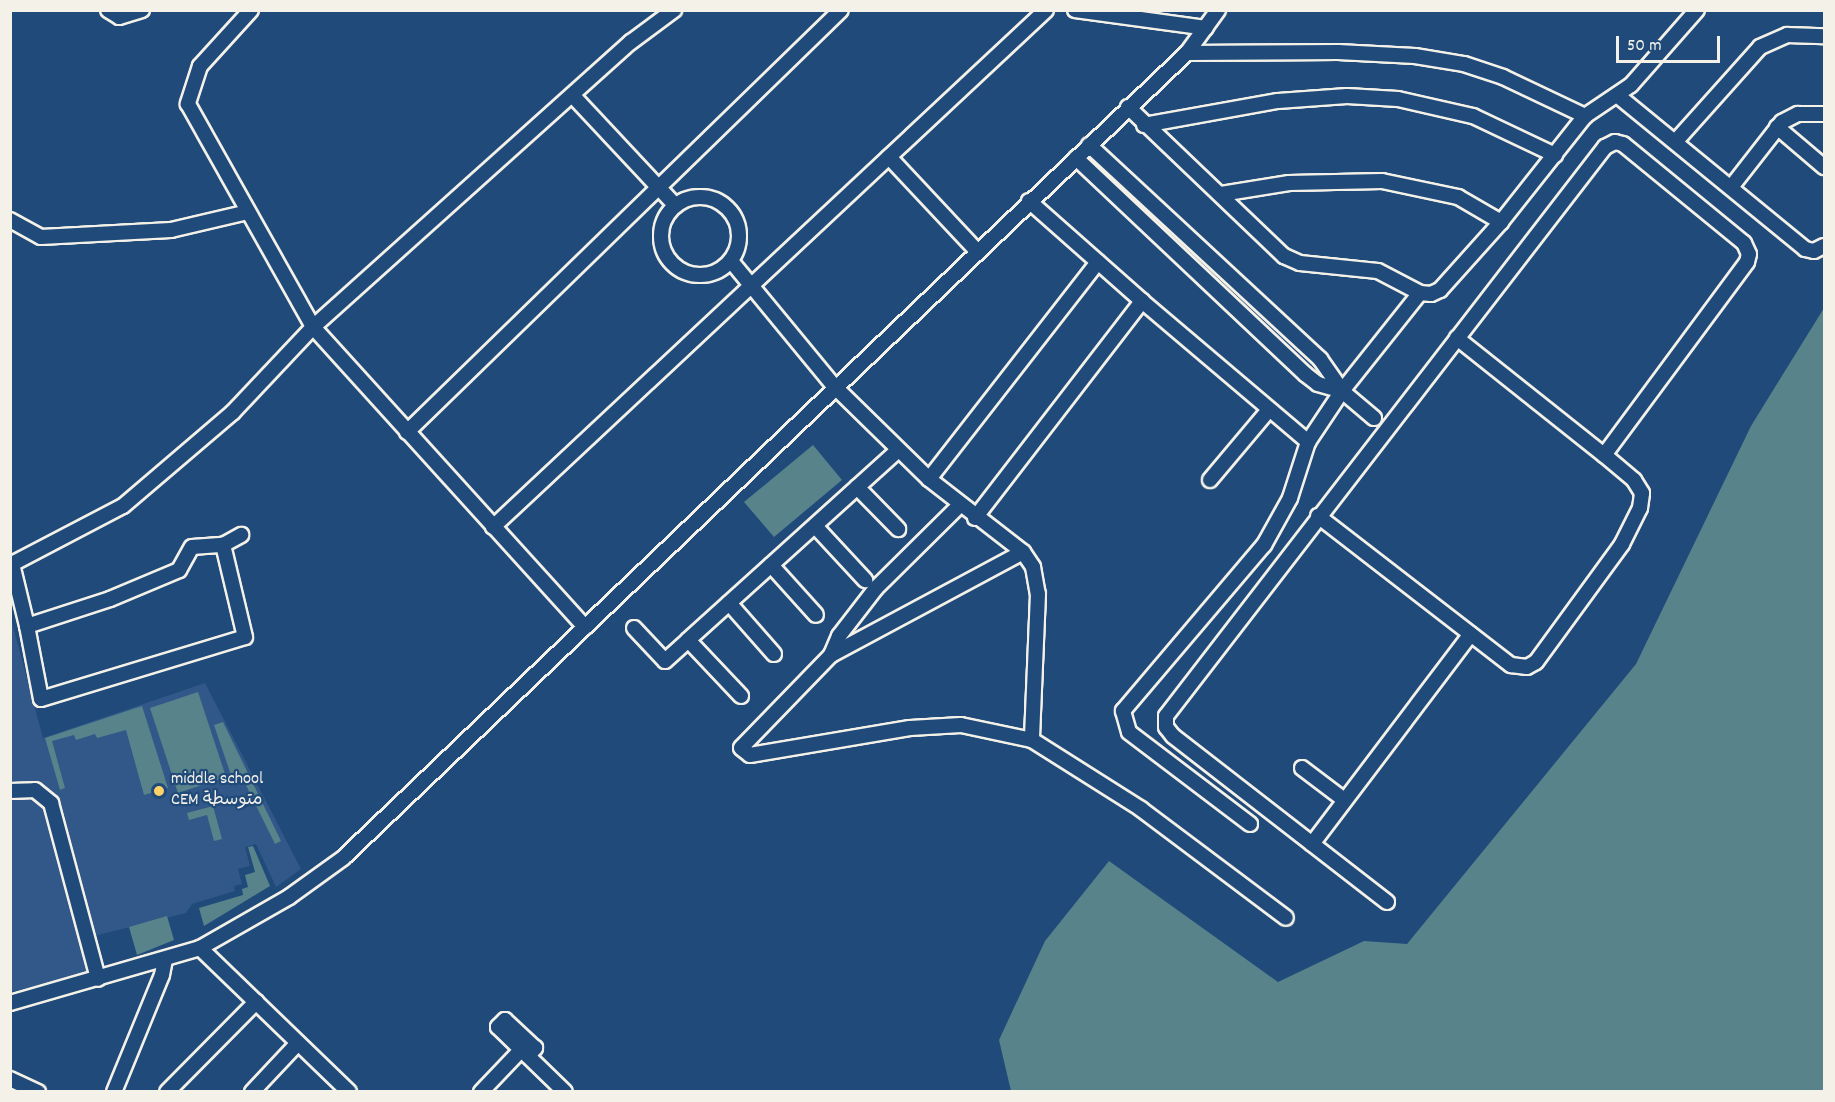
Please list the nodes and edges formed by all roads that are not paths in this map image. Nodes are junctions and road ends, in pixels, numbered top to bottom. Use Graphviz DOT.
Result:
graph roads {
  1 [pos="108,10"];
  2 [pos="142,10"];
  3 [pos="251,10"];
  4 [pos="674,10"];
  5 [pos="841,10"];
  6 [pos="1046,10"];
  7 [pos="1075,10"];
  8 [pos="1218,10"];
  9 [pos="1698,10"];
  10 [pos="1206,28"];
  11 [pos="1824,36"];
  12 [pos="1187,53"];
  13 [pos="1617,95"];
  14 [pos="574,97"];
  15 [pos="1128,107"];
  16 [pos="1824,114"];
  17 [pos="1585,116"];
  18 [pos="1144,125"];
  19 [pos="1777,127"];
  20 [pos="1676,141"];
  21 [pos="1089,145"];
  22 [pos="1555,155"];
  23 [pos="889,157"];
  24 [pos="1076,158"];
  25 [pos="1824,167"];
  26 [pos="1732,186"];
  27 [pos="660,189"];
  28 [pos="1221,194"];
  29 [pos="1029,201"];
  30 [pos="675,205"];
  31 [pos="248,212"];
  32 [pos="10,220"];
  33 [pos="1501,222"];
  34 [pos="1824,246"];
  35 [pos="977,251"];
  36 [pos="731,261"];
  37 [pos="1098,262"];
  38 [pos="753,288"];
  39 [pos="1420,293"];
  40 [pos="1142,301"];
  41 [pos="313,327"];
  42 [pos="1457,338"];
  43 [pos="834,387"];
  44 [pos="1342,391"];
  45 [pos="1268,411"];
  46 [pos="1382,424"];
  47 [pos="407,432"];
  48 [pos="1308,442"];
  49 [pos="898,450"];
  50 [pos="1604,455"];
  51 [pos="929,479"];
  52 [pos="1210,480"];
  53 [pos="857,487"];
  54 [pos="959,506"];
  55 [pos="1318,516"];
  56 [pos="975,518"];
  57 [pos="815,526"];
  58 [pos="493,527"];
  59 [pos="898,529"];
  60 [pos="242,535"];
  61 [pos="223,545"];
  62 [pos="1023,552"];
  63 [pos="11,564"];
  64 [pos="771,565"];
  65 [pos="865,580"];
  66 [pos="729,603"];
  67 [pos="816,615"];
  68 [pos="27,626"];
  69 [pos="585,627"];
  70 [pos="634,628"];
  71 [pos="1470,634"];
  72 [pos="687,640"];
  73 [pos="774,654"];
  74 [pos="831,655"];
  75 [pos="741,696"];
  76 [pos="1032,740"];
  77 [pos="1302,768"];
  78 [pos="10,791"];
  79 [pos="1343,799"];
  80 [pos="1250,824"];
  81 [pos="1312,844"];
  82 [pos="1387,902"];
  83 [pos="1286,918"];
  84 [pos="200,948"];
  85 [pos="165,960"];
  86 [pos="98,979"];
  87 [pos="256,1002"];
  88 [pos="10,1003"];
  89 [pos="298,1043"];
  90 [pos="10,1079"];
  91 [pos="38,1092"];
  92 [pos="114,1092"];
  93 [pos="167,1092"];
  94 [pos="252,1092"];
  95 [pos="349,1092"];
  96 [pos="481,1092"];
  97 [pos="565,1092"];
  1 -- 2 [label="street"];
  3 -- 31 [label="street"];
  4 -- 14 [label="street"];
  5 -- 27 [label="street"];
  6 -- 23 [label="street"];
  7 -- 10 [label="street"];
  8 -- 10 [label="street"];
  9 -- 13 [label="street"];
  10 -- 12 [label="street"];
  11 -- 20 [label="street"];
  12 -- 15 [label="street"];
  12 -- 17 [label="street"];
  13 -- 17 [label="street"];
  13 -- 20 [label="street"];
  14 -- 27 [label="street"];
  14 -- 41 [label="street"];
  15 -- 18 [label="street"];
  15 -- 21 [label="street"];
  16 -- 19 [label="street"];
  17 -- 22 [label="street"];
  18 -- 22 [label="street"];
  18 -- 28 [label="street"];
  19 -- 25 [label="street"];
  19 -- 26 [label="street"];
  20 -- 26 [label="street"];
  21 -- 24 [label="street"];
  21 -- 44 [label="street"];
  22 -- 33 [label="street"];
  23 -- 35 [label="street"];
  23 -- 38 [label="street"];
  24 -- 29 [label="street"];
  24 -- 44 [label="street"];
  26 -- 34 [label="street"];
  27 -- 30 [label="street"];
  27 -- 47 [label="street"];
  28 -- 33 [label="street"];
  28 -- 39 [label="street"];
  29 -- 35 [label="street"];
  29 -- 37 [label="street"];
  30 -- 36 [label="street"];
  30 -- 36 [label="street"];
  31 -- 32 [label="street"];
  31 -- 41 [label="street"];
  33 -- 39 [label="street"];
  35 -- 43 [label="street"];
  36 -- 38 [label="street"];
  37 -- 40 [label="street"];
  37 -- 51 [label="street"];
  38 -- 43 [label="street"];
  38 -- 58 [label="street"];
  39 -- 44 [label="street"];
  40 -- 45 [label="street"];
  40 -- 56 [label="street"];
  41 -- 47 [label="street"];
  41 -- 63 [label="street"];
  42 -- 46 [label="street"];
  42 -- 50 [label="street"];
  42 -- 50 [label="street"];
  43 -- 49 [label="street"];
  43 -- 69 [label="street"];
  44 -- 46 [label="street"];
  44 -- 48 [label="street"];
  45 -- 48 [label="street"];
  45 -- 52 [label="street"];
  46 -- 55 [label="street"];
  47 -- 58 [label="street"];
  48 -- 80 [label="street"];
  49 -- 51 [label="street"];
  49 -- 53 [label="street"];
  50 -- 71 [label="street"];
  51 -- 54 [label="street"];
  53 -- 57 [label="street"];
  53 -- 59 [label="street"];
  54 -- 56 [label="street"];
  54 -- 74 [label="street"];
  55 -- 71 [label="street"];
  55 -- 81 [label="street"];
  56 -- 62 [label="street"];
  57 -- 64 [label="street"];
  57 -- 65 [label="street"];
  58 -- 69 [label="street"];
  60 -- 61 [label="street"];
  61 -- 68 [label="street"];
  61 -- 68 [label="street"];
  62 -- 74 [label="street"];
  62 -- 76 [label="street"];
  63 -- 68 [label="street"];
  64 -- 66 [label="street"];
  64 -- 67 [label="street"];
  66 -- 72 [label="street"];
  66 -- 73 [label="street"];
  69 -- 84 [label="street"];
  70 -- 72 [label="street"];
  71 -- 79 [label="street"];
  72 -- 75 [label="street"];
  74 -- 76 [label="street"];
  76 -- 83 [label="street"];
  77 -- 79 [label="street"];
  78 -- 86 [label="street"];
  79 -- 81 [label="street"];
  81 -- 82 [label="street"];
  84 -- 85 [label="street"];
  84 -- 87 [label="street"];
  85 -- 86 [label="street"];
  85 -- 92 [label="street"];
  86 -- 88 [label="street"];
  87 -- 89 [label="street"];
  87 -- 93 [label="street"];
  89 -- 94 [label="street"];
  89 -- 95 [label="street"];
  90 -- 91 [label="street"];
  96 -- 97 [label="street"];
}
